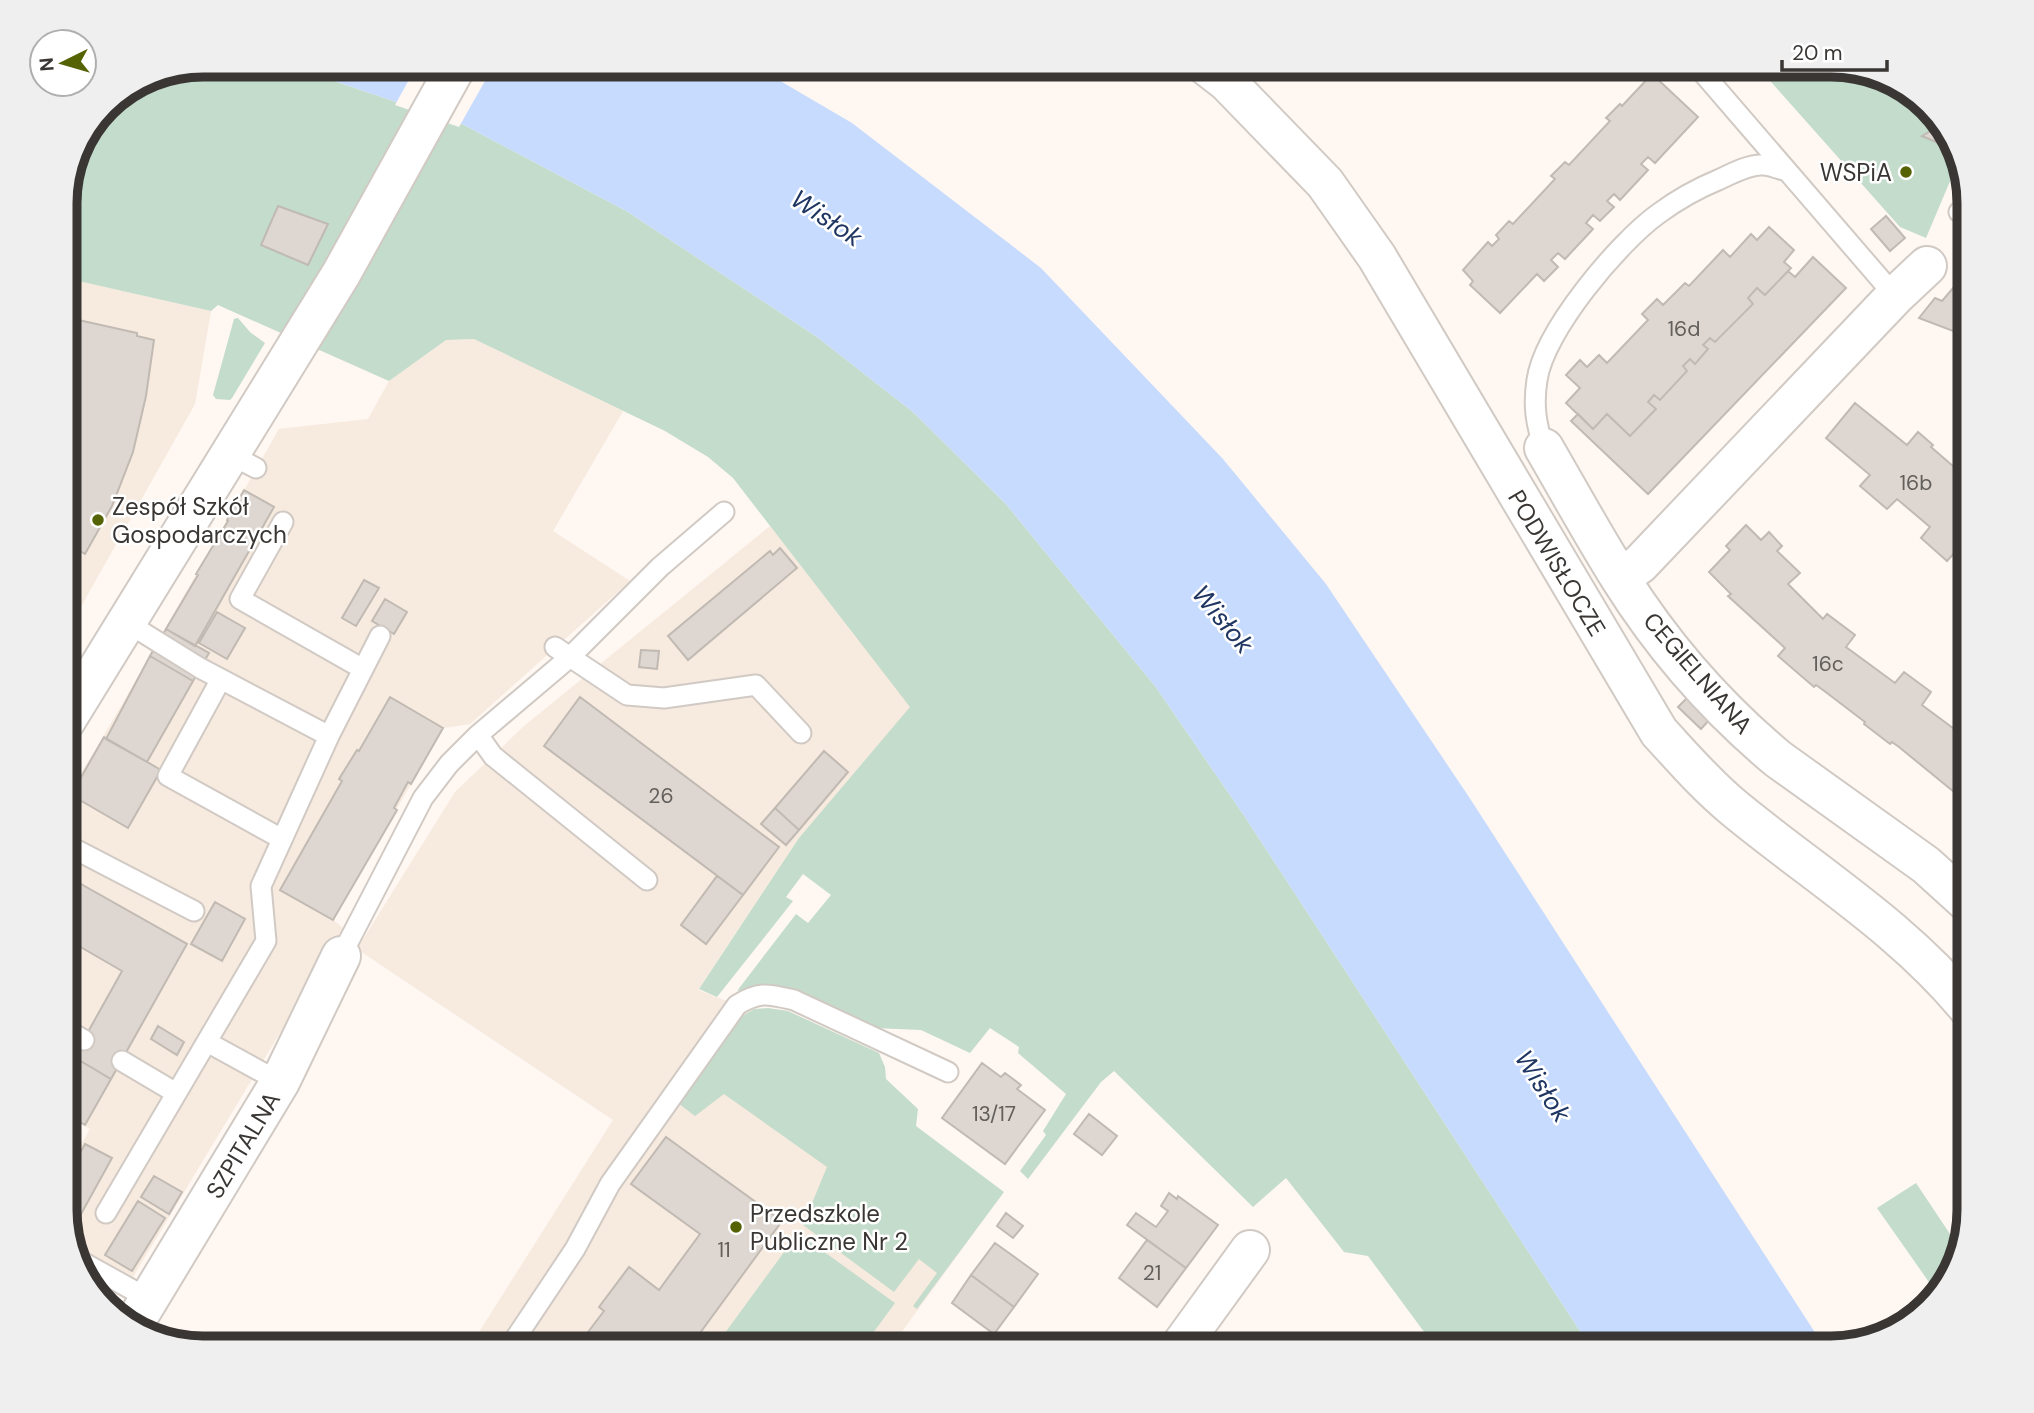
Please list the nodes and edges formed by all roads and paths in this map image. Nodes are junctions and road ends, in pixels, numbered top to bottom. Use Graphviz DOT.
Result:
graph roads {
  1 [pos="450,77"];
  2 [pos="1221,77"];
  3 [pos="1706,77"];
  4 [pos="1784,170"];
  5 [pos="1927,266"];
  6 [pos="1895,296"];
  7 [pos="1544,448"];
  8 [pos="724,512"];
  9 [pos="283,522"];
  10 [pos="1620,579"];
  11 [pos="126,622"];
  12 [pos="380,636"];
  13 [pos="562,653"];
  14 [pos="363,669"];
  15 [pos="221,679"];
  16 [pos="77,702"];
  17 [pos="801,733"];
  18 [pos="478,735"];
  19 [pos="329,736"];
  20 [pos="282,839"];
  21 [pos="77,850"];
  22 [pos="647,880"];
  23 [pos="1957,893"];
  24 [pos="194,911"];
  25 [pos="341,956"];
  26 [pos="1957,995"];
  27 [pos="77,1036"];
  28 [pos="84,1040"];
  29 [pos="206,1042"];
  30 [pos="121,1061"];
  31 [pos="948,1072"];
  32 [pos="280,1082"];
  33 [pos="176,1093"];
  34 [pos="106,1213"];
  35 [pos="1250,1250"];
  36 [pos="94,1274"];
  37 [pos="141,1313"];
  38 [pos="517,1336"];
  39 [pos="1188,1336"];
  1 -- 11 [label="street"];
  2 -- 26 [label="street, PODWISŁOCZE"];
  3 -- 4 [label="lane"];
  4 -- 6 [label="lane"];
  4 -- 7 [label="lane"];
  5 -- 6 [label="street"];
  6 -- 10 [label="street"];
  7 -- 10 [label="street, CEGIELNIANA"];
  8 -- 13 [label="lane"];
  9 -- 14 [label="lane"];
  10 -- 23 [label="street, CEGIELNIANA"];
  11 -- 15 [label="lane"];
  11 -- 16 [label="street"];
  12 -- 14 [label="lane"];
  13 -- 17 [label="lane"];
  13 -- 18 [label="lane"];
  14 -- 19 [label="lane"];
  15 -- 19 [label="lane"];
  15 -- 20 [label="lane"];
  18 -- 22 [label="lane"];
  18 -- 25 [label="lane"];
  19 -- 20 [label="lane"];
  20 -- 29 [label="lane"];
  21 -- 24 [label="lane"];
  25 -- 32 [label="street, SZPITALNA"];
  27 -- 28 [label="lane"];
  29 -- 32 [label="lane"];
  29 -- 33 [label="lane"];
  30 -- 33 [label="lane"];
  31 -- 38 [label="lane"];
  32 -- 37 [label="street, SZPITALNA"];
  33 -- 34 [label="lane"];
  35 -- 39 [label="street"];
  36 -- 37 [label="lane"];
}
